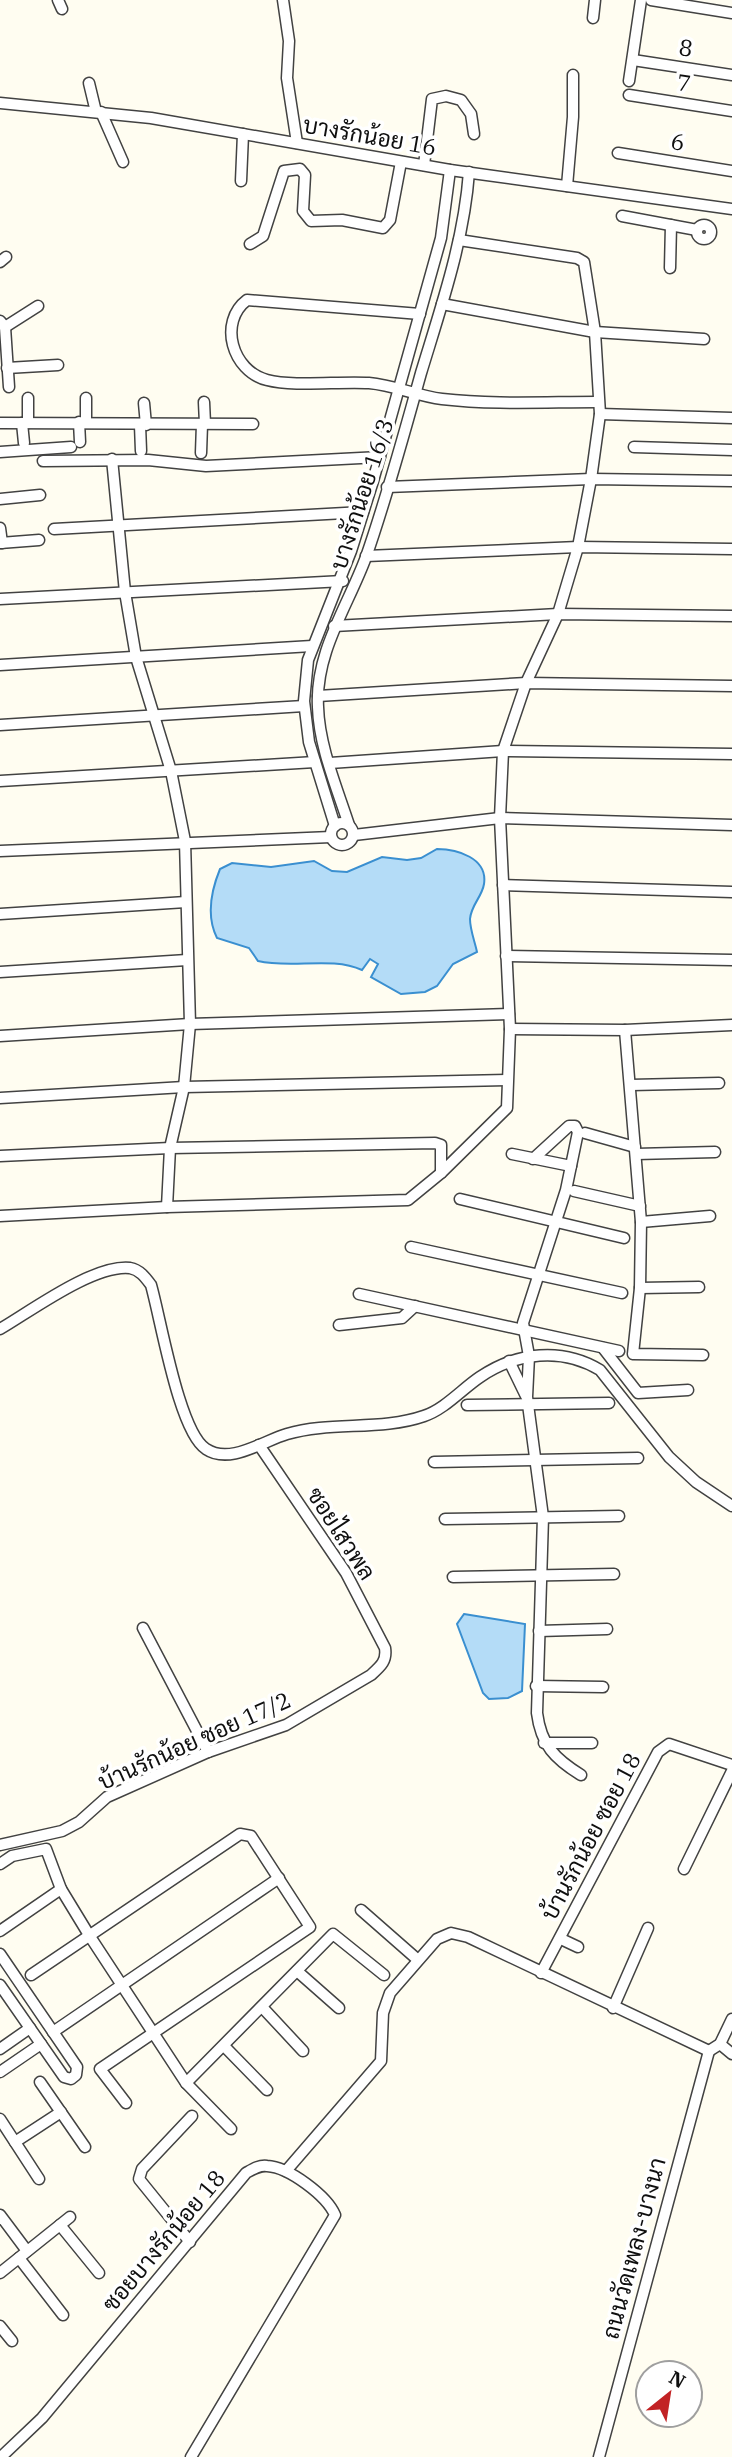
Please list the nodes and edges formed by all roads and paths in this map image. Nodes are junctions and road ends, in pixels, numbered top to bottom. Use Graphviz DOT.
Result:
graph roads {
  1 [pos="283,0"];
  2 [pos="595,0"];
  3 [pos="641,0"];
  4 [pos="651,0"];
  5 [pos="732,13"];
  6 [pos="593,18"];
  7 [pos="633,60"];
  8 [pos="573,75"];
  9 [pos="732,75"];
  10 [pos="629,81"];
  11 [pos="89,83"];
  12 [pos="629,95"];
  13 [pos="0,103"];
  14 [pos="732,111"];
  15 [pos="98,112"];
  16 [pos="243,134"];
  17 [pos="474,134"];
  18 [pos="297,144"];
  19 [pos="618,153"];
  20 [pos="123,162"];
  21 [pos="401,162"];
  22 [pos="424,165"];
  23 [pos="450,170"];
  24 [pos="732,171"];
  25 [pos="469,172"];
  26 [pos="241,181"];
  27 [pos="567,186"];
  28 [pos="711,206"];
  29 [pos="732,209"];
  30 [pos="622,216"];
  31 [pos="445,219"];
  32 [pos="463,222"];
  33 [pos="671,225"];
  34 [pos="459,240"];
  35 [pos="250,244"];
  36 [pos="670,268"];
  37 [pos="442,304"];
  38 [pos="38,306"];
  39 [pos="419,314"];
  40 [pos="2,324"];
  41 [pos="595,332"];
  42 [pos="704,339"];
  43 [pos="58,365"];
  44 [pos="7,368"];
  45 [pos="9,387"];
  46 [pos="399,387"];
  47 [pos="415,394"];
  48 [pos="28,398"];
  49 [pos="86,398"];
  50 [pos="204,402"];
  51 [pos="597,402"];
  52 [pos="144,403"];
  53 [pos="600,414"];
  54 [pos="732,418"];
  55 [pos="83,422"];
  56 [pos="0,423"];
  57 [pos="25,423"];
  58 [pos="204,424"];
  59 [pos="253,424"];
  60 [pos="143,425"];
  61 [pos="24,443"];
  62 [pos="634,447"];
  63 [pos="732,450"];
  64 [pos="141,451"];
  65 [pos="0,452"];
  66 [pos="201,453"];
  67 [pos="380,457"];
  68 [pos="111,459"];
  69 [pos="43,461"];
  70 [pos="591,479"];
  71 [pos="732,481"];
  72 [pos="387,487"];
  73 [pos="40,495"];
  74 [pos="0,499"];
  75 [pos="363,512"];
  76 [pos="117,524"];
  77 [pos="0,528"];
  78 [pos="54,529"];
  79 [pos="39,540"];
  80 [pos="1,543"];
  81 [pos="578,547"];
  82 [pos="732,549"];
  83 [pos="366,556"];
  84 [pos="339,580"];
  85 [pos="354,585"];
  86 [pos="125,592"];
  87 [pos="0,599"];
  88 [pos="558,614"];
  89 [pos="732,616"];
  90 [pos="334,626"];
  91 [pos="312,646"];
  92 [pos="136,657"];
  93 [pos="0,665"];
  94 [pos="526,683"];
  95 [pos="732,686"];
  96 [pos="318,696"];
  97 [pos="304,706"];
  98 [pos="154,715"];
  99 [pos="0,725"];
  100 [pos="503,751"];
  101 [pos="732,754"];
  102 [pos="315,762"];
  103 [pos="330,763"];
  104 [pos="171,771"];
  105 [pos="0,781"];
  106 [pos="500,818"];
  107 [pos="732,825"];
  108 [pos="351,830"];
  109 [pos="333,832"];
  110 [pos="185,841"];
  111 [pos="0,850"];
  112 [pos="503,885"];
  113 [pos="732,892"];
  114 [pos="186,902"];
  115 [pos="0,914"];
  116 [pos="506,956"];
  117 [pos="187,960"];
  118 [pos="732,960"];
  119 [pos="0,972"];
  120 [pos="509,1014"];
  121 [pos="190,1024"];
  122 [pos="732,1025"];
  123 [pos="510,1029"];
  124 [pos="625,1030"];
  125 [pos="0,1036"];
  126 [pos="507,1080"];
  127 [pos="719,1083"];
  128 [pos="631,1085"];
  129 [pos="184,1087"];
  130 [pos="0,1098"];
  131 [pos="585,1133"];
  132 [pos="170,1148"];
  133 [pos="636,1151"];
  134 [pos="715,1152"];
  135 [pos="512,1154"];
  136 [pos="0,1156"];
  137 [pos="533,1159"];
  138 [pos="571,1166"];
  139 [pos="441,1173"];
  140 [pos="574,1191"];
  141 [pos="460,1199"];
  142 [pos="640,1206"];
  143 [pos="167,1207"];
  144 [pos="0,1216"];
  145 [pos="710,1216"];
  146 [pos="555,1222"];
  147 [pos="641,1222"];
  148 [pos="624,1238"];
  149 [pos="411,1247"];
  150 [pos="536,1276"];
  151 [pos="699,1287"];
  152 [pos="640,1288"];
  153 [pos="622,1293"];
  154 [pos="359,1294"];
  155 [pos="415,1306"];
  156 [pos="339,1325"];
  157 [pos="0,1329"];
  158 [pos="523,1331"];
  159 [pos="603,1348"];
  160 [pos="619,1350"];
  161 [pos="703,1355"];
  162 [pos="529,1356"];
  163 [pos="509,1361"];
  164 [pos="688,1390"];
  165 [pos="527,1401"];
  166 [pos="609,1403"];
  167 [pos="467,1405"];
  168 [pos="259,1445"];
  169 [pos="638,1458"];
  170 [pos="536,1460"];
  171 [pos="434,1462"];
  172 [pos="732,1506"];
  173 [pos="620,1516"];
  174 [pos="543,1517"];
  175 [pos="445,1519"];
  176 [pos="614,1574"];
  177 [pos="542,1575"];
  178 [pos="453,1577"];
  179 [pos="143,1628"];
  180 [pos="607,1629"];
  181 [pos="539,1631"];
  182 [pos="385,1648"];
  183 [pos="536,1686"];
  184 [pos="603,1687"];
  185 [pos="544,1743"];
  186 [pos="592,1744"];
  187 [pos="208,1752"];
  188 [pos="732,1765"];
  189 [pos="732,1771"];
  190 [pos="581,1775"];
  191 [pos="0,1845"];
  192 [pos="0,1864"];
  193 [pos="684,1869"];
  194 [pos="279,1878"];
  195 [pos="61,1889"];
  196 [pos="361,1910"];
  197 [pos="648,1928"];
  198 [pos="0,1931"];
  199 [pos="89,1935"];
  200 [pos="561,1939"];
  201 [pos="578,1947"];
  202 [pos="0,1954"];
  203 [pos="418,1960"];
  204 [pos="297,1971"];
  205 [pos="541,1973"];
  206 [pos="31,1975"];
  207 [pos="384,1975"];
  208 [pos="0,1985"];
  209 [pos="121,1985"];
  210 [pos="262,2007"];
  211 [pos="339,2008"];
  212 [pos="613,2008"];
  213 [pos="732,2019"];
  214 [pos="30,2028"];
  215 [pos="53,2032"];
  216 [pos="153,2032"];
  217 [pos="41,2044"];
  218 [pos="720,2044"];
  219 [pos="224,2046"];
  220 [pos="0,2049"];
  221 [pos="303,2050"];
  222 [pos="709,2051"];
  223 [pos="732,2054"];
  224 [pos="0,2072"];
  225 [pos="40,2082"];
  226 [pos="186,2083"];
  227 [pos="267,2090"];
  228 [pos="126,2104"];
  229 [pos="61,2112"];
  230 [pos="192,2116"];
  231 [pos="0,2119"];
  232 [pos="231,2129"];
  233 [pos="15,2142"];
  234 [pos="85,2147"];
  235 [pos="286,2171"];
  236 [pos="39,2179"];
  237 [pos="0,2215"];
  238 [pos="70,2217"];
  239 [pos="60,2225"];
  240 [pos="190,2242"];
  241 [pos="23,2255"];
  242 [pos="0,2273"];
  243 [pos="99,2273"];
  244 [pos="63,2315"];
  245 [pos="0,2326"];
  246 [pos="12,2341"];
  247 [pos="1,2457"];
  248 [pos="191,2457"];
  249 [pos="600,2457"];
  1 -- 18 [label="street"];
  2 -- 6 [label="street"];
  3 -- 7 [label="street"];
  4 -- 5 [label="street"];
  7 -- 9 [label="street, 8"];
  7 -- 10 [label="street"];
  8 -- 27 [label="street"];
  11 -- 15 [label="street"];
  12 -- 14 [label="street, 7"];
  13 -- 15 [label="street, บางรักน้อย 16"];
  15 -- 16 [label="street, บางรักน้อย 16"];
  15 -- 20 [label="street"];
  16 -- 18 [label="street, บางรักน้อย 16"];
  16 -- 26 [label="street"];
  17 -- 22 [label="street"];
  18 -- 21 [label="street, บางรักน้อย 16"];
  19 -- 24 [label="street, 6"];
  21 -- 22 [label="street, บางรักน้อย 16"];
  21 -- 35 [label="street"];
  22 -- 23 [label="street, บางรักน้อย 16"];
  23 -- 25 [label="street, บางรักน้อย 16"];
  23 -- 31 [label="street"];
  25 -- 27 [label="street, บางรักน้อย 16"];
  25 -- 32 [label="street, บางรักน้อย 16/3"];
  27 -- 28 [label="street, บางรักน้อย 16"];
  28 -- 29 [label="street, บางรักน้อย 16"];
  28 -- 33 [label="street"];
  30 -- 33 [label="street"];
  31 -- 32 [label="street"];
  31 -- 39 [label="street"];
  32 -- 34 [label="street, บางรักน้อย 16/3"];
  33 -- 36 [label="street"];
  34 -- 37 [label="street, บางรักน้อย 16/3"];
  34 -- 41 [label="street"];
  37 -- 41 [label="street"];
  37 -- 47 [label="street, บางรักน้อย 16/3"];
  38 -- 40 [label="street"];
  39 -- 46 [label="street"];
  39 -- 46 [label="street"];
  40 -- 44 [label="street"];
  41 -- 42 [label="street"];
  41 -- 51 [label="street"];
  43 -- 44 [label="street"];
  44 -- 45 [label="street"];
  46 -- 47 [label="street"];
  46 -- 67 [label="street"];
  47 -- 51 [label="street"];
  47 -- 72 [label="street, บางรักน้อย 16/3"];
  48 -- 57 [label="street"];
  49 -- 55 [label="street"];
  50 -- 58 [label="street"];
  51 -- 53 [label="street"];
  52 -- 60 [label="street"];
  53 -- 54 [label="street"];
  53 -- 70 [label="street"];
  55 -- 57 [label="street"];
  55 -- 60 [label="street"];
  55 -- 65 [label="street"];
  56 -- 57 [label="street"];
  57 -- 61 [label="street"];
  58 -- 59 [label="street"];
  58 -- 60 [label="street"];
  58 -- 66 [label="street"];
  60 -- 64 [label="street"];
  62 -- 63 [label="street"];
  67 -- 68 [label="street"];
  67 -- 75 [label="street"];
  68 -- 69 [label="street"];
  68 -- 76 [label="street"];
  70 -- 71 [label="street"];
  70 -- 72 [label="street"];
  70 -- 81 [label="street"];
  72 -- 83 [label="street, บางรักน้อย 16/3"];
  73 -- 74 [label="street"];
  75 -- 76 [label="street"];
  75 -- 84 [label="street"];
  76 -- 78 [label="street"];
  76 -- 86 [label="street"];
  77 -- 80 [label="street"];
  79 -- 80 [label="street"];
  81 -- 82 [label="street"];
  81 -- 83 [label="street"];
  81 -- 88 [label="street"];
  83 -- 85 [label="street, บางรักน้อย 16/3"];
  84 -- 85 [label="street"];
  84 -- 86 [label="street"];
  84 -- 91 [label="street"];
  85 -- 90 [label="street, บางรักน้อย 16/3"];
  86 -- 87 [label="street"];
  86 -- 92 [label="street"];
  88 -- 89 [label="street"];
  88 -- 90 [label="street"];
  88 -- 94 [label="street"];
  90 -- 96 [label="street, บางรักน้อย 16/3"];
  91 -- 92 [label="street"];
  91 -- 97 [label="street"];
  92 -- 93 [label="street"];
  92 -- 98 [label="street"];
  94 -- 95 [label="street"];
  94 -- 96 [label="street"];
  94 -- 100 [label="street"];
  96 -- 103 [label="street, บางรักน้อย 16/3"];
  97 -- 98 [label="street"];
  97 -- 102 [label="street"];
  98 -- 99 [label="street"];
  98 -- 104 [label="street"];
  100 -- 101 [label="street"];
  100 -- 103 [label="street"];
  100 -- 106 [label="street"];
  102 -- 104 [label="street"];
  102 -- 109 [label="street"];
  103 -- 108 [label="street, บางรักน้อย 16/3"];
  104 -- 105 [label="street"];
  104 -- 110 [label="street"];
  106 -- 107 [label="street"];
  106 -- 108 [label="street"];
  106 -- 112 [label="street"];
  108 -- 109 [label="street"];
  108 -- 109 [label="street"];
  109 -- 110 [label="street"];
  110 -- 111 [label="street"];
  110 -- 114 [label="street"];
  112 -- 113 [label="street"];
  112 -- 116 [label="street"];
  114 -- 115 [label="street"];
  114 -- 117 [label="street"];
  116 -- 118 [label="street"];
  116 -- 120 [label="street"];
  117 -- 119 [label="street"];
  117 -- 121 [label="street"];
  120 -- 121 [label="street"];
  120 -- 123 [label="street"];
  121 -- 125 [label="street"];
  121 -- 129 [label="street"];
  122 -- 124 [label="street"];
  123 -- 124 [label="street"];
  123 -- 126 [label="street"];
  124 -- 128 [label="street"];
  126 -- 129 [label="street"];
  126 -- 139 [label="street"];
  127 -- 128 [label="street"];
  128 -- 133 [label="street"];
  129 -- 130 [label="street"];
  129 -- 132 [label="street"];
  131 -- 133 [label="street"];
  132 -- 136 [label="street"];
  132 -- 139 [label="street"];
  132 -- 143 [label="street"];
  133 -- 134 [label="street"];
  133 -- 142 [label="street"];
  135 -- 137 [label="street"];
  137 -- 138 [label="street"];
  137 -- 138 [label="street"];
  138 -- 146 [label="street"];
  139 -- 143 [label="street"];
  140 -- 142 [label="street"];
  141 -- 146 [label="street"];
  142 -- 147 [label="street"];
  143 -- 144 [label="street"];
  145 -- 147 [label="street"];
  146 -- 148 [label="street"];
  146 -- 150 [label="street"];
  147 -- 152 [label="street"];
  149 -- 150 [label="street"];
  150 -- 153 [label="street"];
  150 -- 158 [label="street"];
  151 -- 152 [label="street"];
  152 -- 161 [label="street"];
  154 -- 155 [label="street"];
  155 -- 156 [label="street"];
  155 -- 158 [label="street"];
  157 -- 168 [label="street"];
  158 -- 159 [label="street"];
  158 -- 162 [label="street"];
  159 -- 160 [label="street"];
  159 -- 164 [label="street"];
  162 -- 163 [label="street"];
  162 -- 165 [label="street"];
  162 -- 172 [label="street"];
  163 -- 165 [label="street"];
  163 -- 168 [label="street"];
  165 -- 166 [label="street"];
  165 -- 167 [label="street"];
  165 -- 170 [label="street"];
  168 -- 182 [label="street, ซอยไสวพล"];
  169 -- 170 [label="street"];
  170 -- 171 [label="street"];
  170 -- 174 [label="street"];
  173 -- 174 [label="street"];
  174 -- 175 [label="street"];
  174 -- 177 [label="street"];
  176 -- 177 [label="street"];
  177 -- 178 [label="street"];
  177 -- 181 [label="street"];
  179 -- 187 [label="street"];
  180 -- 181 [label="street"];
  181 -- 183 [label="street"];
  182 -- 187 [label="street, บ้านรักน้อย ซอย 17/2"];
  183 -- 184 [label="street"];
  183 -- 185 [label="street"];
  185 -- 186 [label="street"];
  185 -- 190 [label="street"];
  187 -- 191 [label="street, บ้านรักน้อย ซอย 17/2"];
  188 -- 200 [label="street, บ้านรักน้อย ซอย 18"];
  189 -- 193 [label="street"];
  192 -- 195 [label="street"];
  194 -- 199 [label="street"];
  194 -- 209 [label="street"];
  194 -- 216 [label="street"];
  195 -- 198 [label="street"];
  195 -- 199 [label="street"];
  196 -- 203 [label="street"];
  197 -- 212 [label="street"];
  199 -- 206 [label="street"];
  199 -- 209 [label="street"];
  200 -- 201 [label="street"];
  200 -- 205 [label="street, บ้านรักน้อย ซอย 18"];
  202 -- 215 [label="street"];
  203 -- 205 [label="street"];
  203 -- 235 [label="street"];
  204 -- 207 [label="street"];
  204 -- 210 [label="street"];
  204 -- 211 [label="street"];
  205 -- 212 [label="street"];
  208 -- 214 [label="street"];
  209 -- 215 [label="street"];
  209 -- 216 [label="street"];
  210 -- 219 [label="street"];
  210 -- 221 [label="street"];
  212 -- 222 [label="street"];
  213 -- 218 [label="street"];
  214 -- 217 [label="street"];
  214 -- 220 [label="street"];
  215 -- 217 [label="street"];
  216 -- 226 [label="street"];
  216 -- 228 [label="street"];
  217 -- 224 [label="street"];
  218 -- 222 [label="street"];
  218 -- 223 [label="street"];
  219 -- 226 [label="street"];
  219 -- 227 [label="street"];
  222 -- 249 [label="street, ถนนวัดเพลง-บางนา"];
  225 -- 229 [label="street"];
  226 -- 232 [label="street"];
  229 -- 233 [label="street"];
  229 -- 234 [label="street"];
  230 -- 240 [label="street"];
  231 -- 233 [label="street"];
  233 -- 236 [label="street"];
  235 -- 240 [label="street, ซอยบางรักน้อย 18"];
  235 -- 248 [label="street"];
  237 -- 241 [label="street"];
  238 -- 239 [label="street"];
  239 -- 241 [label="street"];
  239 -- 243 [label="street"];
  240 -- 247 [label="street, ซอยบางรักน้อย 18"];
  241 -- 242 [label="street"];
  241 -- 244 [label="street"];
  245 -- 246 [label="street"];
}
